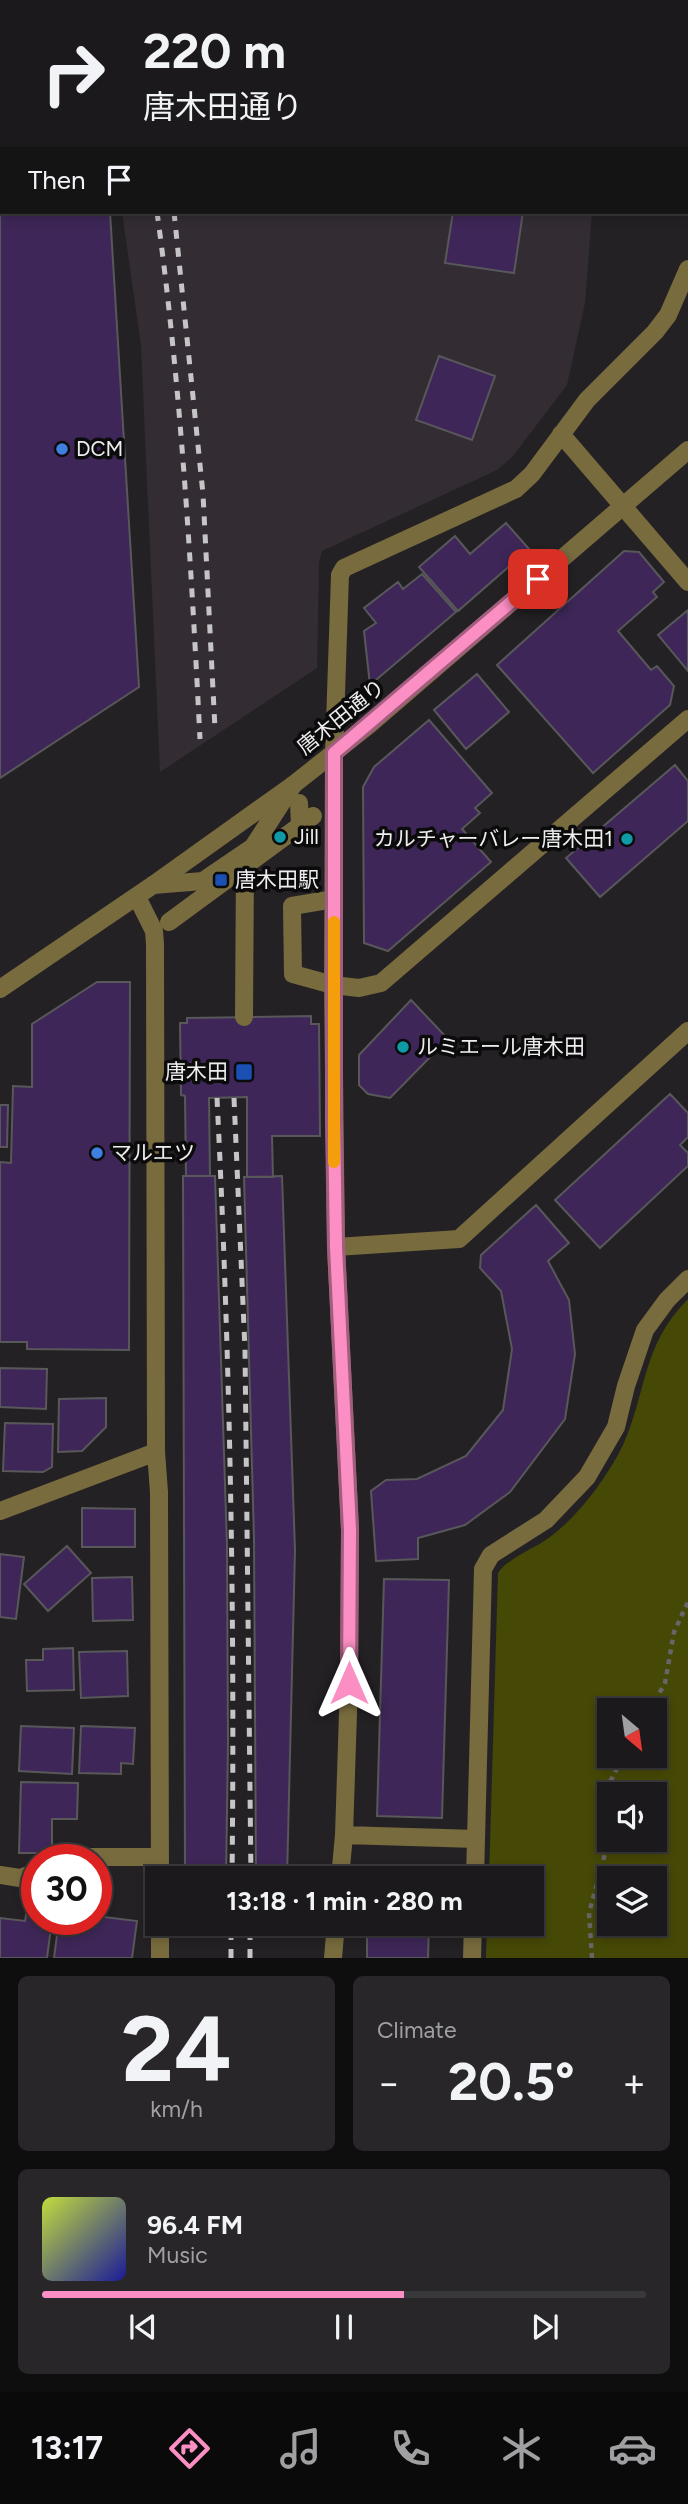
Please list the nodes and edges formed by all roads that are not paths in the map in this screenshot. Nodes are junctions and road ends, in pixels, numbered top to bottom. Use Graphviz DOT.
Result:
graph roads {
  1 [pos="688,269"];
  2 [pos="561,434"];
  3 [pos="688,450"];
  4 [pos="623,506"];
  5 [pos="688,582"];
  6 [pos="688,719"];
  7 [pos="334,753"];
  8 [pos="293,785"];
  9 [pos="299,803"];
  10 [pos="245,865"];
  11 [pos="153,885"];
  12 [pos="137,897"];
  13 [pos="334,899"];
  14 [pos="169,922"];
  15 [pos="333,985"];
  16 [pos="0,989"];
  17 [pos="244,1017"];
  18 [pos="688,1031"];
  19 [pos="336,1247"];
  20 [pos="688,1279"];
  21 [pos="156,1452"];
  22 [pos="0,1511"];
  23 [pos="344,1835"];
  24 [pos="476,1839"];
  25 [pos="112,1857"];
  26 [pos="160,1857"];
  27 [pos="160,1866"];
  28 [pos="342,1866"];
  29 [pos="475,1866"];
  30 [pos="0,1875"];
  31 [pos="21,1878"];
  32 [pos="160,1936"];
  33 [pos="335,1936"];
  34 [pos="473,1936"];
  35 [pos="160,1958"];
  36 [pos="333,1958"];
  37 [pos="472,1958"];
  1 -- 2 [label="street"];
  2 -- 4 [label="street"];
  2 -- 7 [label="street"];
  3 -- 4 [label="street, 唐木田通り"];
  4 -- 5 [label="street"];
  4 -- 7 [label="street, 唐木田通り"];
  6 -- 15 [label="street"];
  7 -- 8 [label="street, 唐木田通り"];
  7 -- 13 [label="street"];
  8 -- 11 [label="street, 唐木田通り, bridge"];
  8 -- 11 [label="street, bridge"];
  9 -- 10 [label="street"];
  10 -- 14 [label="street"];
  10 -- 17 [label="street"];
  11 -- 12 [label="street, 唐木田通り"];
  12 -- 16 [label="street, 唐木田通り"];
  12 -- 21 [label="street"];
  13 -- 15 [label="street"];
  13 -- 15 [label="street"];
  15 -- 19 [label="street"];
  18 -- 19 [label="street"];
  19 -- 23 [label="street"];
  20 -- 24 [label="street"];
  21 -- 22 [label="street"];
  21 -- 26 [label="street"];
  23 -- 24 [label="street"];
  23 -- 28 [label="street"];
  24 -- 29 [label="street"];
  25 -- 26 [label="street"];
  26 -- 27 [label="street"];
  30 -- 31 [label="street"];
  32 -- 35 [label="street"];
  33 -- 36 [label="street"];
  34 -- 37 [label="street"];
}
